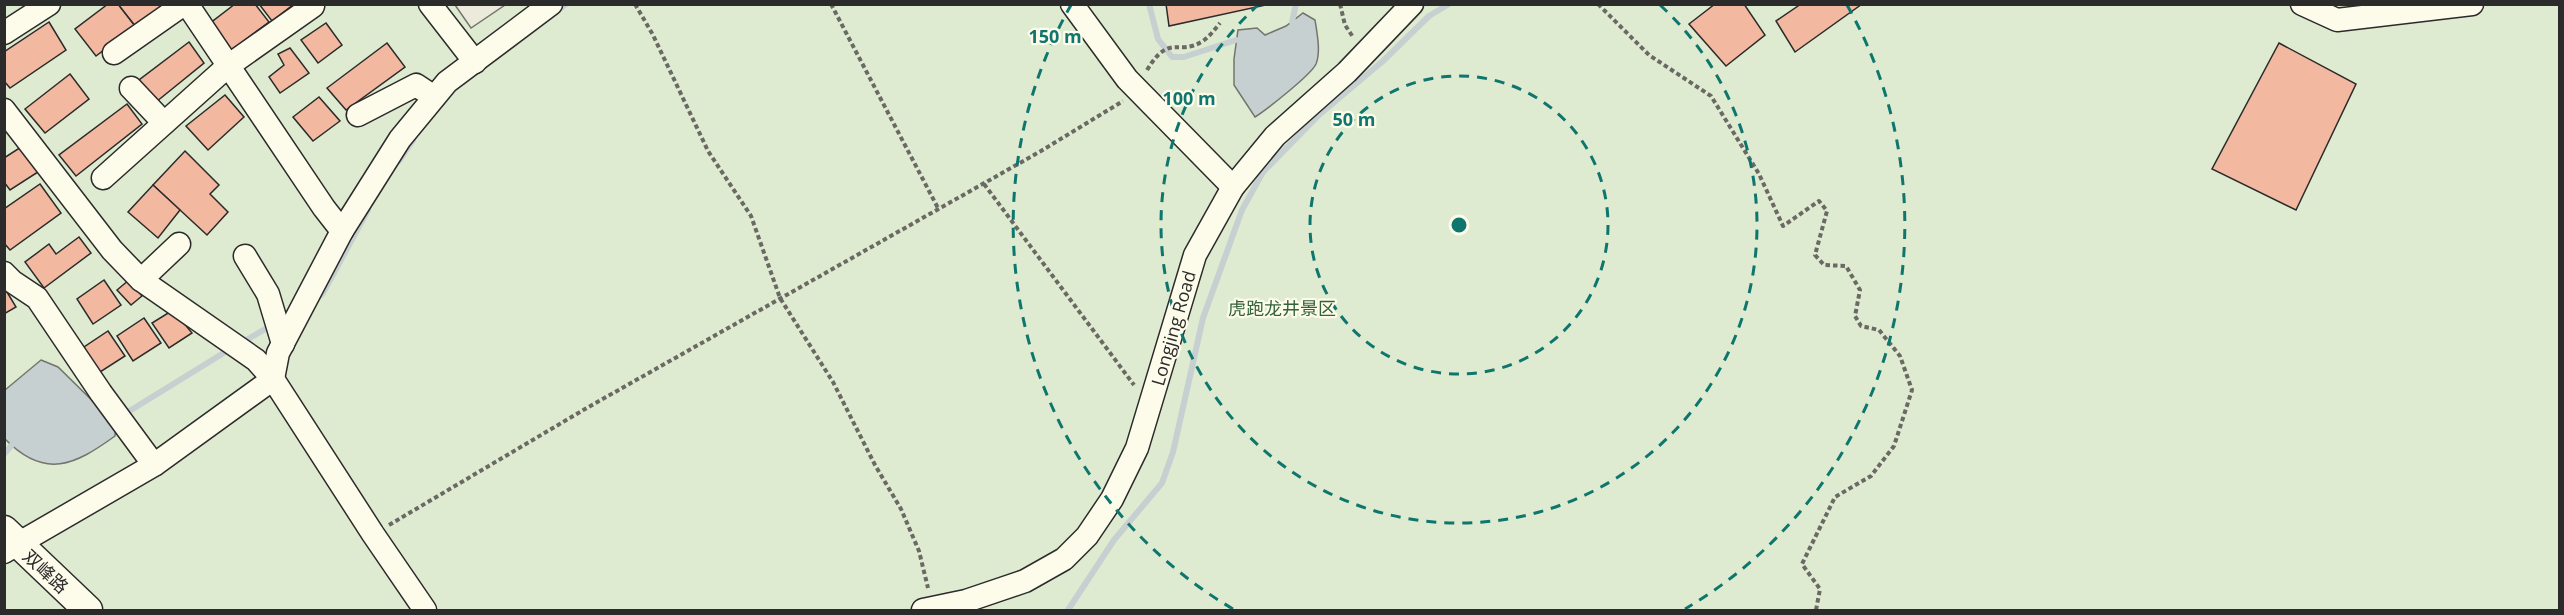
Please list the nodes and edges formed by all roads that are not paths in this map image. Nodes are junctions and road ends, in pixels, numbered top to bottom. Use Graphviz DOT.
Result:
graph roads {
  1 [pos="49,4"];
  2 [pos="185,4"];
  3 [pos="430,4"];
  4 [pos="551,4"];
  5 [pos="1072,4"];
  6 [pos="1412,4"];
  7 [pos="2302,4"];
  8 [pos="2472,4"];
  9 [pos="313,6"];
  10 [pos="4,33"];
  11 [pos="114,53"];
  12 [pos="475,62"];
  13 [pos="228,66"];
  14 [pos="131,88"];
  15 [pos="434,97"];
  16 [pos="4,110"];
  17 [pos="358,115"];
  18 [pos="164,123"];
  19 [pos="11,134"];
  20 [pos="103,178"];
  21 [pos="1233,187"];
  22 [pos="342,231"];
  23 [pos="179,244"];
  24 [pos="245,256"];
  25 [pos="4,273"];
  26 [pos="141,280"];
  27 [pos="283,344"];
  28 [pos="273,379"];
  29 [pos="154,465"];
  30 [pos="9,542"];
  31 [pos="928,609"];
  32 [pos="88,610"];
  33 [pos="425,610"];
  1 -- 10 [label="street"];
  2 -- 11 [label="street"];
  2 -- 13 [label="street"];
  3 -- 12 [label="street"];
  4 -- 12 [label="street"];
  5 -- 21 [label="street"];
  6 -- 21 [label="street, Longjing Road"];
  7 -- 8 [label="street"];
  9 -- 13 [label="street"];
  12 -- 15 [label="street"];
  13 -- 18 [label="street"];
  13 -- 22 [label="street"];
  14 -- 18 [label="street"];
  15 -- 17 [label="street"];
  15 -- 22 [label="street"];
  16 -- 19 [label="street"];
  18 -- 20 [label="street"];
  19 -- 26 [label="street"];
  21 -- 31 [label="street, Longjing Road"];
  22 -- 27 [label="street"];
  23 -- 26 [label="street"];
  24 -- 27 [label="street"];
  25 -- 29 [label="street"];
  26 -- 28 [label="street"];
  27 -- 28 [label="street"];
  28 -- 29 [label="street"];
  28 -- 33 [label="street"];
  29 -- 30 [label="street"];
  30 -- 32 [label="main road, 双峰路"];
}
